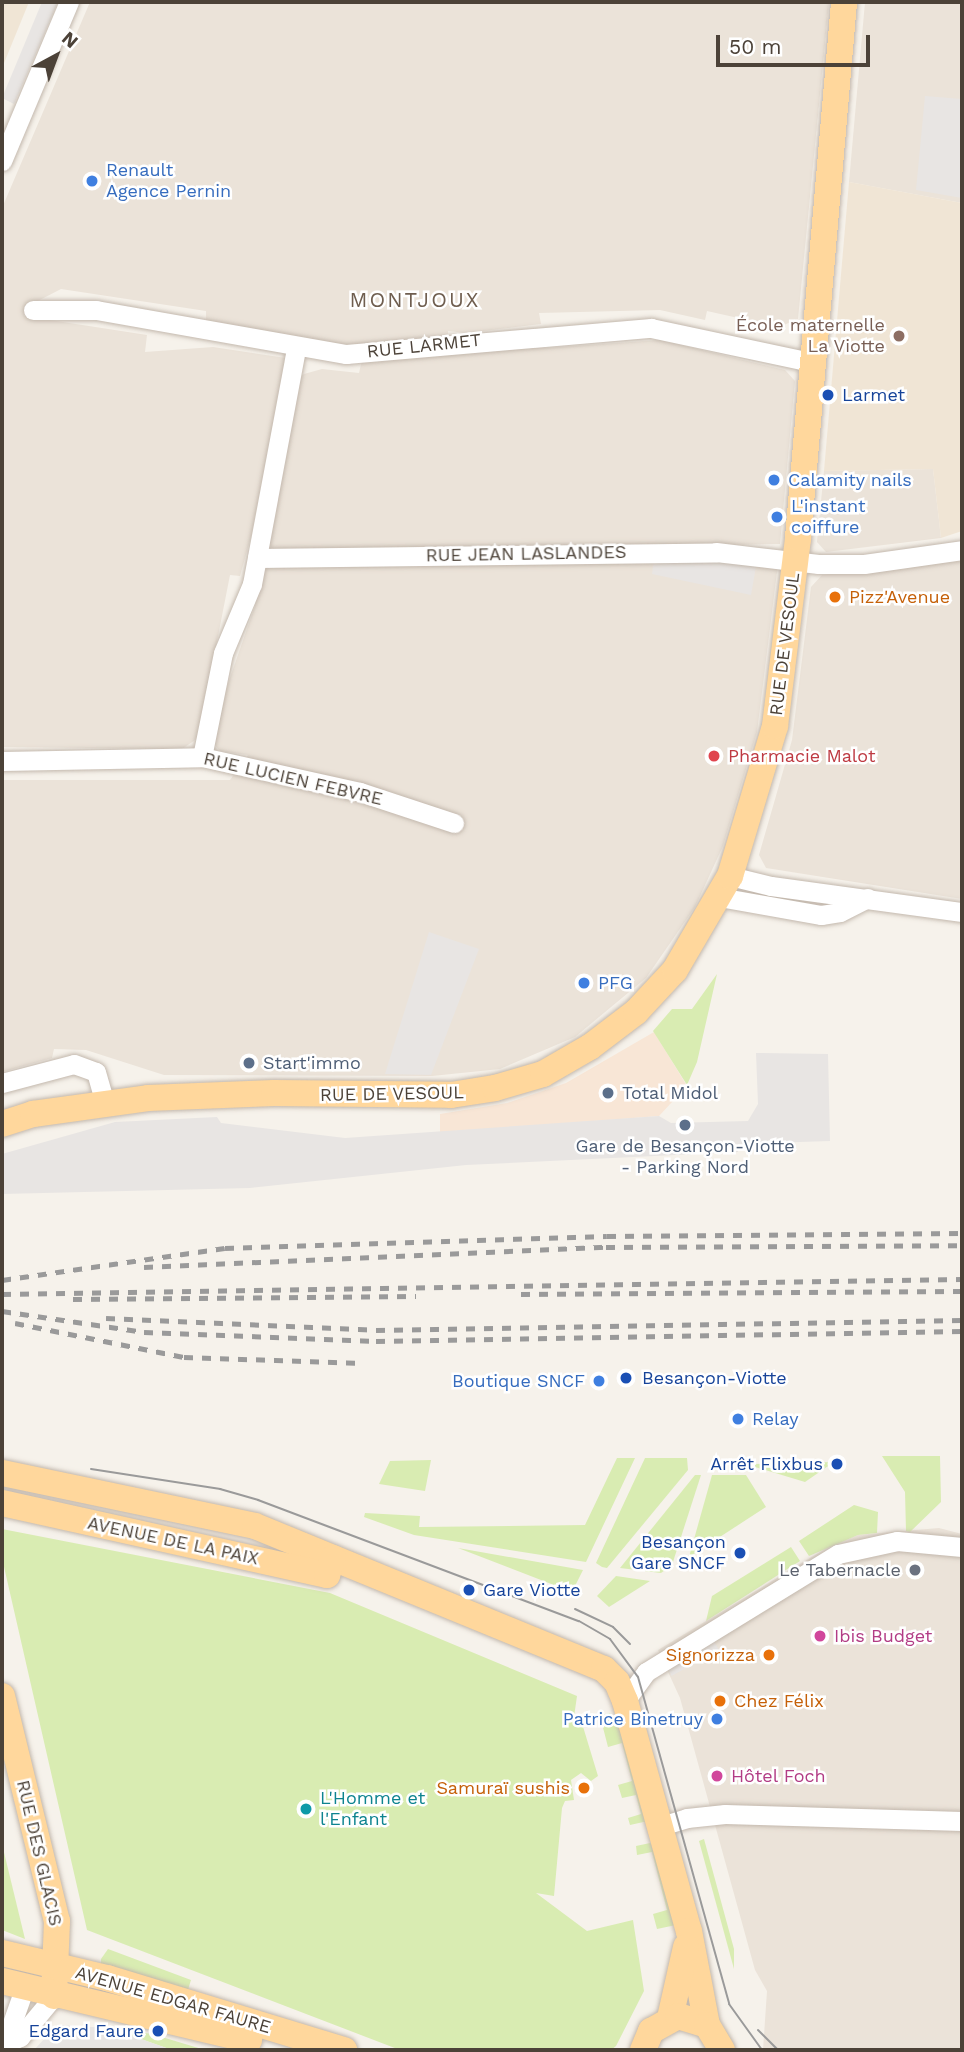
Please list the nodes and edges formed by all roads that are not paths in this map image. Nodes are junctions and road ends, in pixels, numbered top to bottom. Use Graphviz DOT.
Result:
graph roads {
  1 [pos="69,2"];
  2 [pos="844,2"];
  3 [pos="2,160"];
  4 [pos="33,310"];
  5 [pos="296,348"];
  6 [pos="815,363"];
  7 [pos="962,550"];
  8 [pos="257,558"];
  9 [pos="795,562"];
  10 [pos="202,757"];
  11 [pos="2,761"];
  12 [pos="454,823"];
  13 [pos="724,887"];
  14 [pos="962,912"];
  15 [pos="2,1083"];
  16 [pos="106,1103"];
  17 [pos="2,1124"];
  18 [pos="2,1473"];
  19 [pos="2,1503"];
  20 [pos="962,1547"];
  21 [pos="332,1558"];
  22 [pos="2,1696"];
  23 [pos="625,1701"];
  24 [pos="962,1821"];
  25 [pos="660,1826"];
  26 [pos="689,1931"];
  27 [pos="2,1953"];
  28 [pos="56,1969"];
  29 [pos="13,1985"];
  30 [pos="54,1996"];
  31 [pos="670,2018"];
  32 [pos="707,2025"];
  33 [pos="239,2037"];
  34 [pos="3,2044"];
  35 [pos="270,2050"];
  36 [pos="288,2050"];
  37 [pos="344,2050"];
  38 [pos="643,2050"];
  39 [pos="722,2050"];
  1 -- 3 [label="street"];
  2 -- 6 [label="main road, RUE DE VESOUL"];
  4 -- 5 [label="street, RUE LARMET"];
  5 -- 6 [label="street, RUE LARMET"];
  5 -- 8 [label="street"];
  6 -- 9 [label="main road, RUE DE VESOUL"];
  7 -- 9 [label="street, RUE JEAN LASLANDES"];
  8 -- 9 [label="street, RUE JEAN LASLANDES"];
  8 -- 10 [label="street"];
  9 -- 13 [label="main road, RUE DE VESOUL"];
  10 -- 11 [label="street, RUE LUCIEN FEBVRE"];
  10 -- 12 [label="street, RUE LUCIEN FEBVRE"];
  13 -- 14 [label="street"];
  13 -- 16 [label="main road, RUE DE VESOUL"];
  15 -- 16 [label="street"];
  16 -- 17 [label="main road, RUE DE VESOUL"];
  18 -- 21 [label="main road, AVENUE DE LA PAIX"];
  19 -- 21 [label="main road, AVENUE DE LA PAIX"];
  20 -- 23 [label="street"];
  21 -- 23 [label="main road, AVENUE DE LA PAIX"];
  22 -- 28 [label="main road, RUE DES GLACIS"];
  23 -- 25 [label="main road, AVENUE DE LA PAIX"];
  24 -- 25 [label="street"];
  25 -- 26 [label="main road, AVENUE DE LA PAIX"];
  26 -- 31 [label="main road"];
  26 -- 32 [label="main road, AVENUE DE LA PAIX"];
  27 -- 28 [label="main road, AVENUE EDGAR FAURE"];
  28 -- 29 [label="main road"];
  28 -- 30 [label="main road, RUE DES GLACIS"];
  28 -- 37 [label="main road, AVENUE EDGAR FAURE"];
  29 -- 30 [label="main road, AVENUE EDGAR FAURE"];
  29 -- 34 [label="street"];
  30 -- 33 [label="main road, AVENUE EDGAR FAURE"];
  30 -- 34 [label="street"];
  31 -- 32 [label="main road"];
  31 -- 38 [label="main road"];
  32 -- 39 [label="main road"];
  33 -- 35 [label="main road, AVENUE EDGAR FAURE"];
  33 -- 36 [label="main road, AVENUE EDGAR FAURE"];
}
